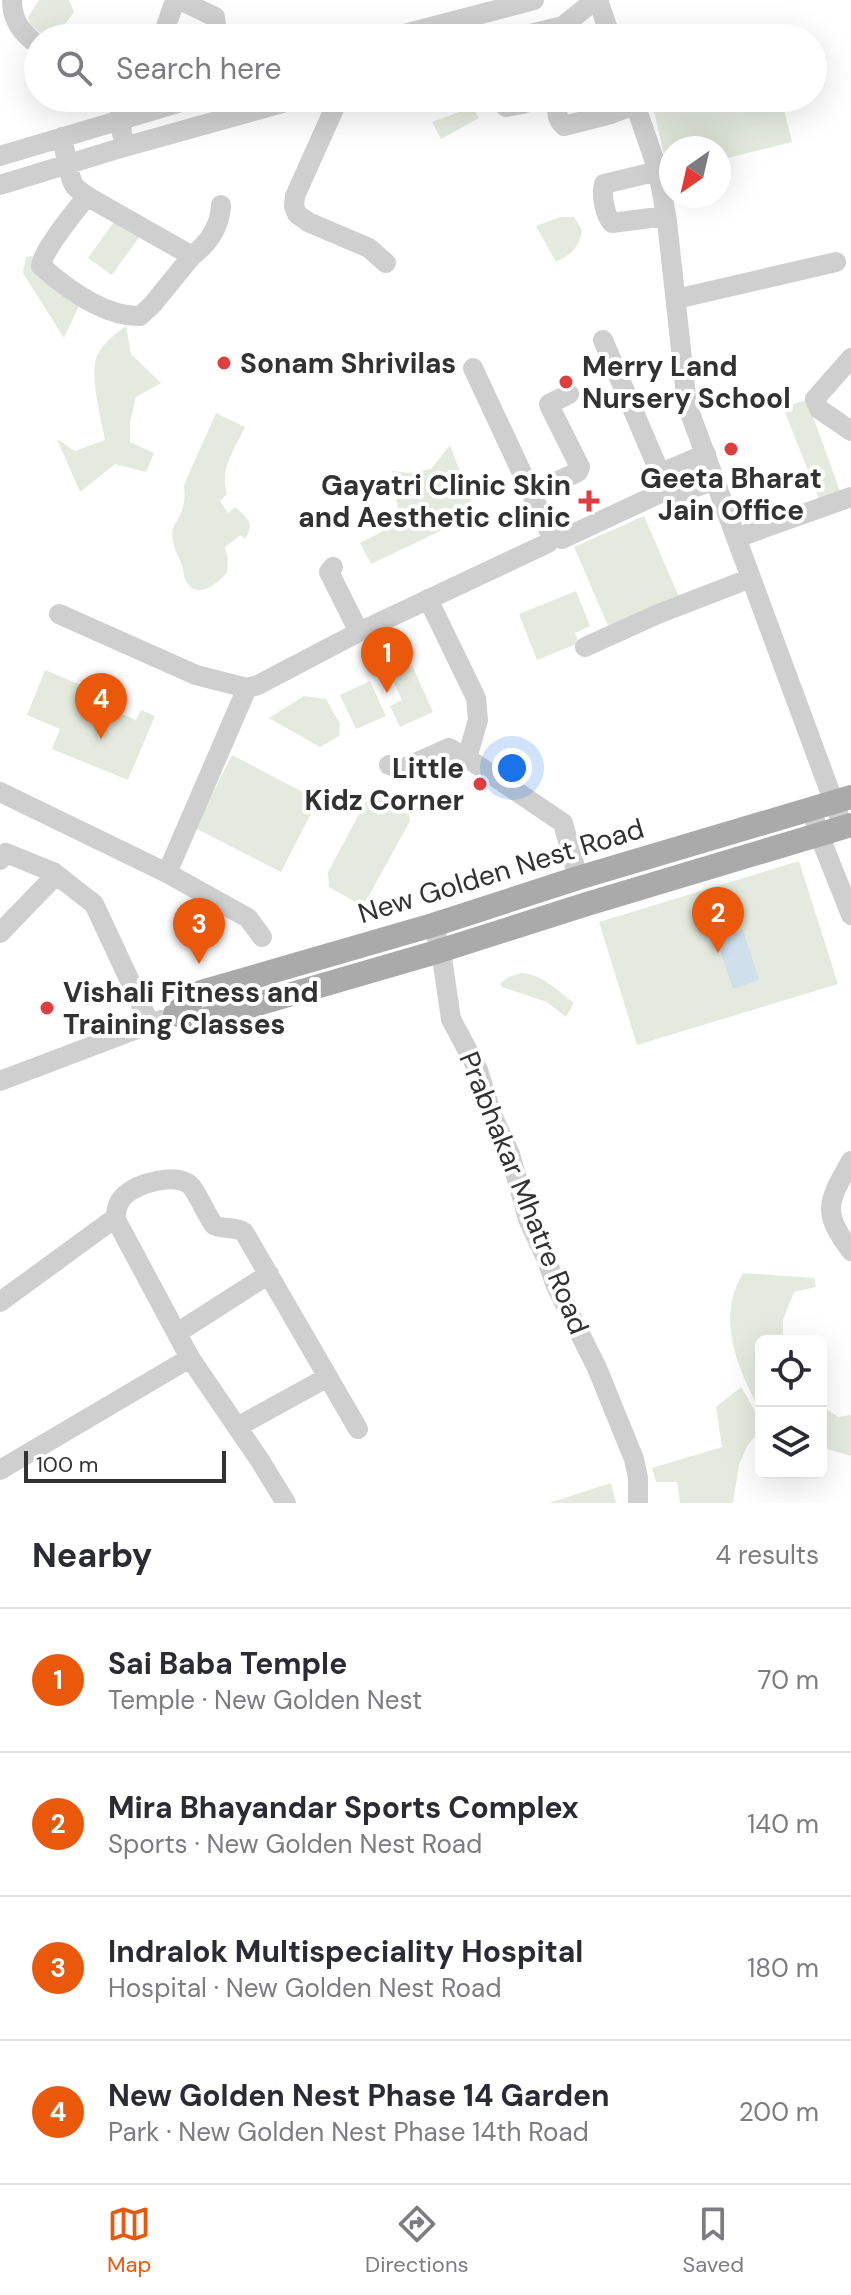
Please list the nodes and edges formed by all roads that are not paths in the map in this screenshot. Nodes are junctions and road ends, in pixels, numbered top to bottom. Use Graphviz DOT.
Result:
graph roads {
  1 [pos="12,0"];
  2 [pos="534,0"];
  3 [pos="596,0"];
  4 [pos="167,24"];
  5 [pos="216,24"];
  6 [pos="442,24"];
  7 [pos="566,24"];
  8 [pos="605,24"];
  9 [pos="24,34"];
  10 [pos="132,112"];
  11 [pos="250,112"];
  12 [pos="333,112"];
  13 [pos="557,112"];
  14 [pos="615,112"];
  15 [pos="638,112"];
  16 [pos="62,137"];
  17 [pos="124,147"];
  18 [pos="0,156"];
  19 [pos="69,164"];
  20 [pos="658,171"];
  21 [pos="0,185"];
  22 [pos="87,196"];
  23 [pos="221,205"];
  24 [pos="666,216"];
  25 [pos="192,256"];
  26 [pos="836,262"];
  27 [pos="386,263"];
  28 [pos="676,299"];
  29 [pos="603,340"];
  30 [pos="851,358"];
  31 [pos="473,375"];
  32 [pos="569,394"];
  33 [pos="851,431"];
  34 [pos="706,454"];
  35 [pos="716,480"];
  36 [pos="665,485"];
  37 [pos="531,493"];
  38 [pos="851,497"];
  39 [pos="736,538"];
  40 [pos="553,539"];
  41 [pos="333,567"];
  42 [pos="751,578"];
  43 [pos="428,599"];
  44 [pos="59,614"];
  45 [pos="359,632"];
  46 [pos="585,647"];
  47 [pos="247,688"];
  48 [pos="467,758"];
  49 [pos="389,765"];
  50 [pos="0,792"];
  51 [pos="832,802"];
  52 [pos="847,826"];
  53 [pos="819,835"];
  54 [pos="0,860"];
  55 [pos="167,873"];
  56 [pos="56,875"];
  57 [pos="578,878"];
  58 [pos="851,915"];
  59 [pos="433,925"];
  60 [pos="0,933"];
  61 [pos="262,937"];
  62 [pos="441,951"];
  63 [pos="175,1014"];
  64 [pos="150,1024"];
  65 [pos="0,1081"];
  66 [pos="851,1161"];
  67 [pos="115,1218"];
  68 [pos="851,1251"];
  69 [pos="269,1274"];
  70 [pos="0,1302"];
  71 [pos="177,1333"];
  72 [pos="190,1358"];
  73 [pos="328,1377"];
  74 [pos="237,1427"];
  75 [pos="358,1429"];
  76 [pos="0,1470"];
  77 [pos="286,1503"];
  78 [pos="638,1503"];
  1 -- 9 [label="street"];
  2 -- 6 [label="street"];
  3 -- 7 [label="street"];
  3 -- 8 [label="street"];
  4 -- 5 [label="street"];
  10 -- 16 [label="street"];
  10 -- 17 [label="street"];
  11 -- 17 [label="street"];
  12 -- 27 [label="street"];
  13 -- 14 [label="street"];
  15 -- 20 [label="street"];
  16 -- 18 [label="street"];
  16 -- 19 [label="street"];
  17 -- 19 [label="street"];
  19 -- 21 [label="street"];
  19 -- 22 [label="street"];
  20 -- 24 [label="street"];
  20 -- 24 [label="street"];
  22 -- 25 [label="street"];
  22 -- 25 [label="street"];
  23 -- 25 [label="street"];
  24 -- 28 [label="street"];
  26 -- 28 [label="street"];
  28 -- 34 [label="street"];
  29 -- 36 [label="street"];
  30 -- 33 [label="street"];
  31 -- 37 [label="street"];
  32 -- 37 [label="street"];
  34 -- 35 [label="street"];
  34 -- 36 [label="street"];
  35 -- 36 [label="street"];
  35 -- 39 [label="street"];
  36 -- 40 [label="street"];
  37 -- 40 [label="street"];
  38 -- 39 [label="street"];
  39 -- 42 [label="street"];
  40 -- 43 [label="street"];
  41 -- 45 [label="street"];
  42 -- 46 [label="street"];
  42 -- 51 [label="street"];
  43 -- 45 [label="street"];
  43 -- 48 [label="street"];
  44 -- 47 [label="street"];
  45 -- 47 [label="street"];
  47 -- 55 [label="street"];
  48 -- 49 [label="street"];
  48 -- 57 [label="street"];
  50 -- 55 [label="street"];
  51 -- 52 [label="street"];
  51 -- 53 [label="street"];
  51 -- 57 [label="main road, New Golden Nest Road"];
  52 -- 53 [label="main road, New Golden Nest Road"];
  53 -- 58 [label="street"];
  53 -- 62 [label="main road, New Golden Nest Road"];
  54 -- 56 [label="street"];
  55 -- 61 [label="street"];
  56 -- 60 [label="street"];
  56 -- 64 [label="street"];
  57 -- 59 [label="main road, New Golden Nest Road"];
  59 -- 62 [label="street, Prabhakar Mhatre Road"];
  59 -- 63 [label="main road, New Golden Nest Road"];
  62 -- 63 [label="main road, New Golden Nest Road"];
  62 -- 78 [label="street, Prabhakar Mhatre Road"];
  63 -- 64 [label="street, New Golden Nest Road"];
  64 -- 65 [label="street, New Golden Nest Road"];
  66 -- 68 [label="street"];
  67 -- 69 [label="street"];
  67 -- 70 [label="street"];
  67 -- 71 [label="street"];
  69 -- 71 [label="street"];
  69 -- 73 [label="street"];
  71 -- 72 [label="street"];
  72 -- 74 [label="street"];
  72 -- 76 [label="street"];
  73 -- 74 [label="street"];
  73 -- 75 [label="street"];
  74 -- 77 [label="street"];
}
